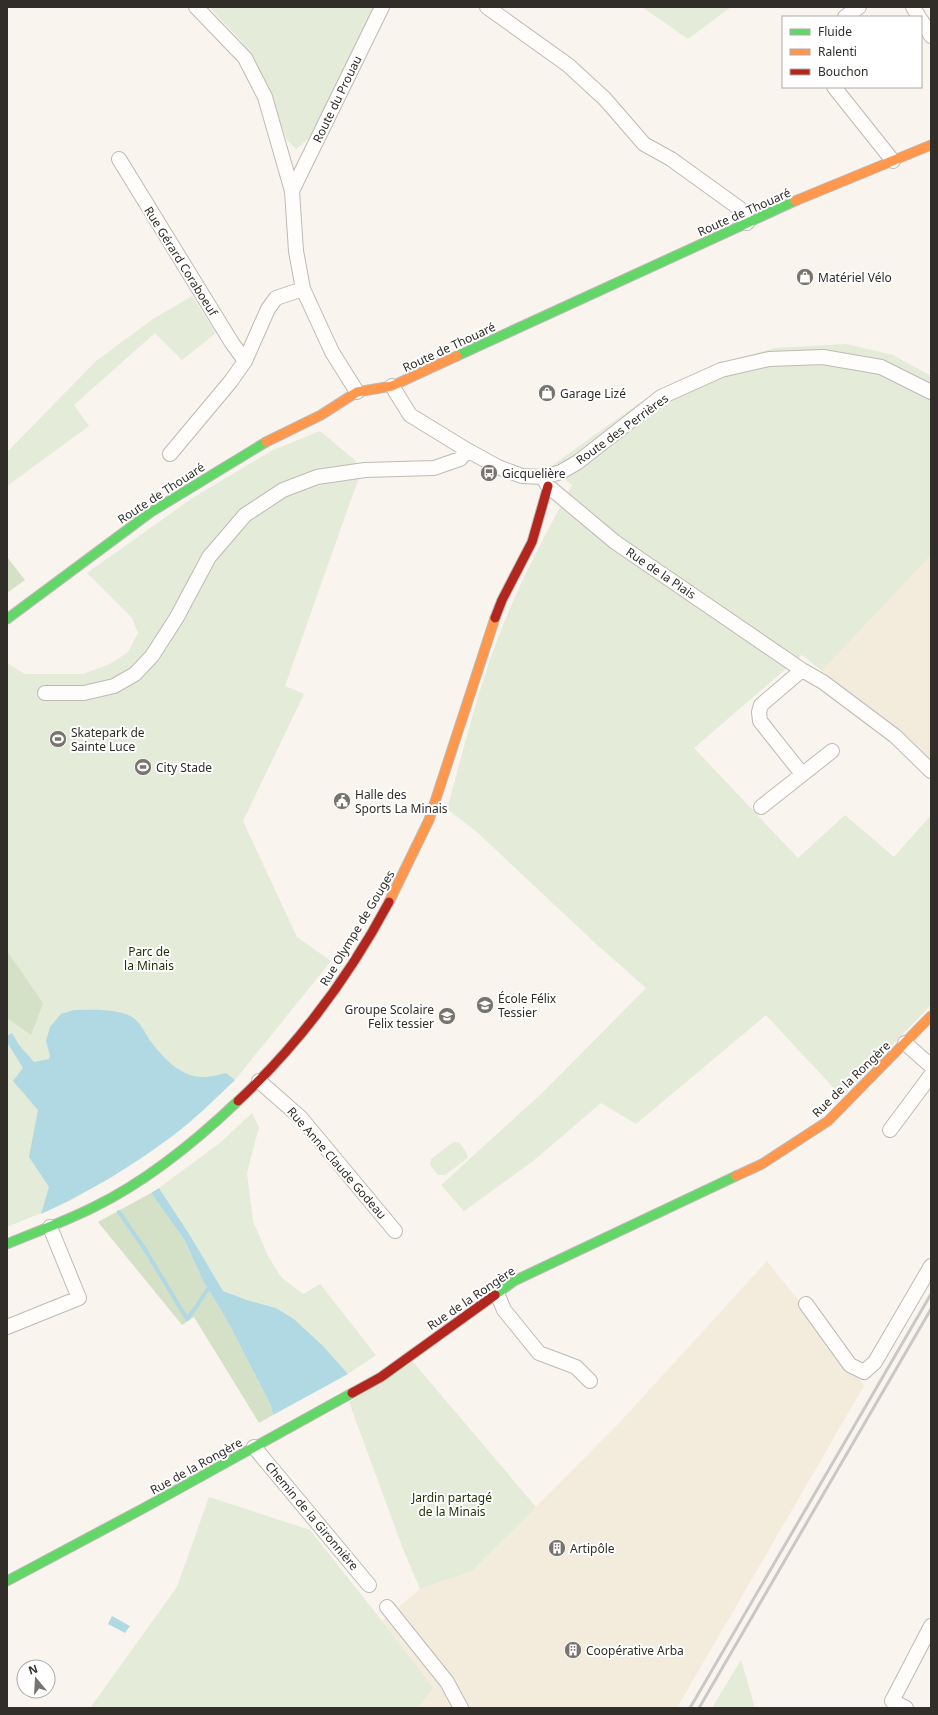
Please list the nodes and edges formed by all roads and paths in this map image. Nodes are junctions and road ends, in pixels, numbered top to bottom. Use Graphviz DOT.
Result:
graph roads {
  1 [pos="196,7"];
  2 [pos="382,7"];
  3 [pos="488,7"];
  4 [pos="859,7"];
  5 [pos="913,7"];
  6 [pos="846,16"];
  7 [pos="918,16"];
  8 [pos="922,22"];
  9 [pos="931,36"];
  10 [pos="835,88"];
  11 [pos="931,145"];
  12 [pos="119,159"];
  13 [pos="893,161"];
  14 [pos="292,191"];
  15 [pos="747,223"];
  16 [pos="303,289"];
  17 [pos="245,361"];
  18 [pos="392,386"];
  19 [pos="357,392"];
  20 [pos="931,392"];
  21 [pos="467,450"];
  22 [pos="170,454"];
  23 [pos="546,481"];
  24 [pos="7,619"];
  25 [pos="802,670"];
  26 [pos="45,693"];
  27 [pos="832,751"];
  28 [pos="931,772"];
  29 [pos="802,774"];
  30 [pos="761,807"];
  31 [pos="931,1016"];
  32 [pos="904,1043"];
  33 [pos="931,1066"];
  34 [pos="931,1075"];
  35 [pos="259,1081"];
  36 [pos="890,1130"];
  37 [pos="50,1227"];
  38 [pos="395,1231"];
  39 [pos="7,1244"];
  40 [pos="931,1266"];
  41 [pos="497,1293"];
  42 [pos="806,1304"];
  43 [pos="7,1327"];
  44 [pos="590,1381"];
  45 [pos="254,1447"];
  46 [pos="7,1581"];
  47 [pos="369,1585"];
  48 [pos="387,1607"];
  49 [pos="931,1626"];
  50 [pos="461,1708"];
  51 [pos="906,1708"];
  1 -- 14 [label="street"];
  2 -- 14 [label="street, Route du Prouau"];
  3 -- 15 [label="street"];
  4 -- 6 [label="street"];
  5 -- 7 [label="street"];
  8 -- 9 [label="street"];
  10 -- 13 [label="street"];
  11 -- 13 [label="street, Route de Thouaré"];
  12 -- 17 [label="street, Rue Gérard Coraboeuf"];
  13 -- 15 [label="street, Route de Thouaré"];
  14 -- 16 [label="street"];
  15 -- 18 [label="street, Route de Thouaré"];
  16 -- 17 [label="street"];
  16 -- 19 [label="street"];
  17 -- 22 [label="street"];
  18 -- 19 [label="street, Route de Thouaré"];
  18 -- 21 [label="street"];
  19 -- 24 [label="street, Route de Thouaré"];
  20 -- 23 [label="street, Route des Perrières"];
  21 -- 23 [label="street"];
  21 -- 26 [label="street"];
  23 -- 25 [label="street, Rue de la Piais"];
  23 -- 35 [label="street, Rue Olympe de Gouges"];
  25 -- 28 [label="street, Rue de la Piais"];
  25 -- 29 [label="street"];
  27 -- 29 [label="street"];
  29 -- 30 [label="street"];
  31 -- 32 [label="street, Rue de la Rongère"];
  32 -- 33 [label="street"];
  32 -- 41 [label="street, Rue de la Rongère"];
  34 -- 36 [label="street"];
  35 -- 37 [label="street, Rue Olympe de Gouges"];
  35 -- 38 [label="street, Rue Anne Claude Godeau"];
  37 -- 39 [label="street, Rue Olympe de Gouges"];
  37 -- 43 [label="street"];
  40 -- 42 [label="street"];
  41 -- 44 [label="street"];
  41 -- 45 [label="street, Rue de la Rongère"];
  45 -- 46 [label="street, Rue de la Rongère"];
  45 -- 47 [label="street, Chemin de la Gironnière"];
  48 -- 50 [label="street"];
  49 -- 51 [label="street"];
}
